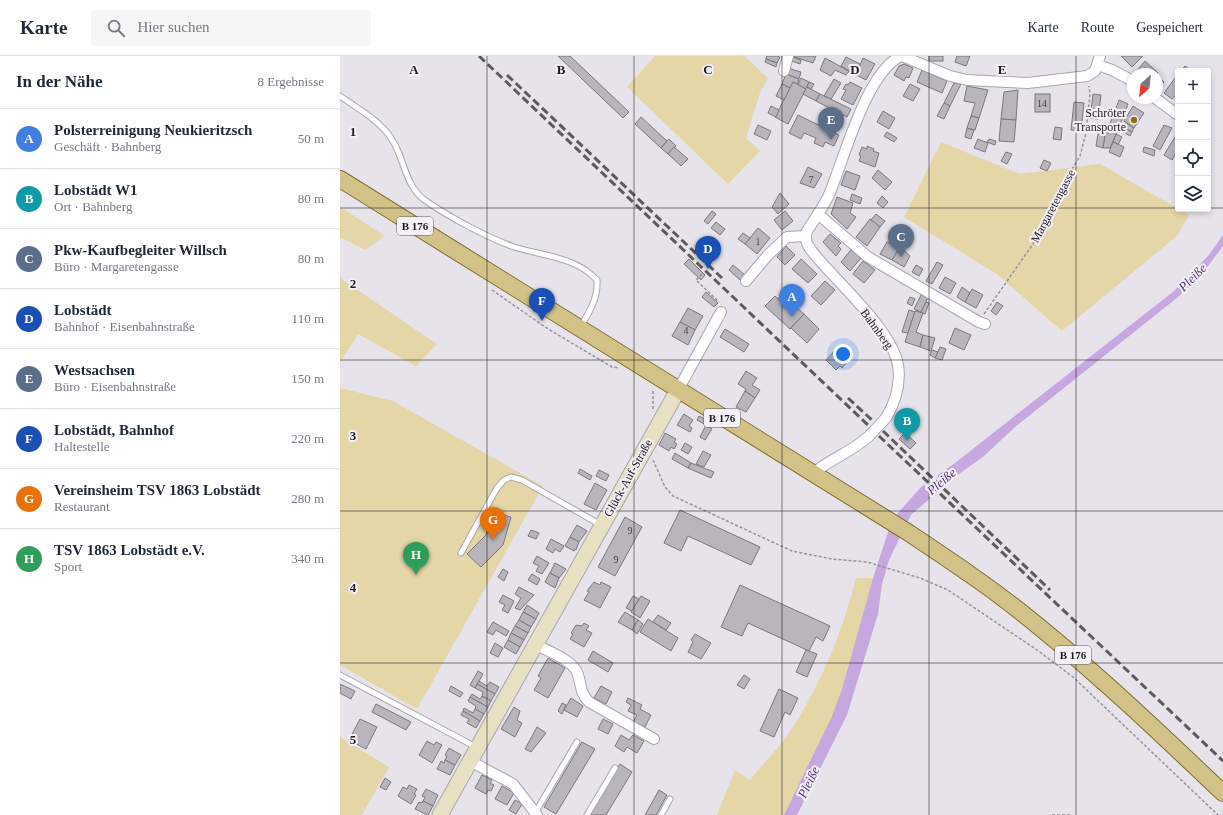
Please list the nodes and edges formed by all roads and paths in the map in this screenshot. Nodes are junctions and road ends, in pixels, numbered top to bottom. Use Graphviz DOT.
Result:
graph roads {
  1 [pos="788,56"];
  2 [pos="902,56"];
  3 [pos="1099,61"];
  4 [pos="784,71"];
  5 [pos="1087,76"];
  6 [pos="1127,78"];
  7 [pos="340,96"];
  8 [pos="1163,104"];
  9 [pos="1175,113"];
  10 [pos="340,179"];
  11 [pos="818,214"];
  12 [pos="805,236"];
  13 [pos="702,274"];
  14 [pos="746,281"];
  15 [pos="490,288"];
  16 [pos="720,307"];
  17 [pos="982,323"];
  18 [pos="580,329"];
  19 [pos="620,368"];
  20 [pos="652,388"];
  21 [pos="678,390"];
  22 [pos="653,410"];
  23 [pos="643,452"];
  24 [pos="812,474"];
  25 [pos="601,526"];
  26 [pos="461,553"];
  27 [pos="535,644"];
  28 [pos="340,675"];
  29 [pos="654,739"];
  30 [pos="577,742"];
  31 [pos="477,748"];
  32 [pos="470,761"];
  33 [pos="615,768"];
  34 [pos="1223,793"];
  35 [pos="670,799"];
  36 [pos="536,814"];
  37 [pos="440,815"];
  38 [pos="587,815"];
  39 [pos="661,815"];
  40 [pos="1052,815"];
  41 [pos="1070,815"];
  42 [pos="1218,815"];
  1 -- 4 [label="street"];
  2 -- 5 [label="street"];
  2 -- 11 [label="street"];
  3 -- 5 [label="street"];
  3 -- 6 [label="street"];
  5 -- 17 [label="path, Margaretengasse"];
  7 -- 18 [label="lane"];
  8 -- 9 [label="street"];
  10 -- 18 [label="main road, B 176"];
  11 -- 12 [label="street"];
  11 -- 17 [label="street"];
  12 -- 14 [label="street"];
  12 -- 24 [label="street, Bahnberg, bridge"];
  13 -- 16 [label="path"];
  15 -- 19 [label="path"];
  16 -- 21 [label="street, Glück-Auf-Straße"];
  18 -- 21 [label="main road, B 176"];
  20 -- 22 [label="path"];
  21 -- 23 [label="main road, Glück-Auf-Straße"];
  21 -- 24 [label="main road, B 176"];
  23 -- 25 [label="main road, Glück-Auf-Straße"];
  23 -- 42 [label="path"];
  24 -- 34 [label="main road, B 176"];
  25 -- 26 [label="lane"];
  25 -- 27 [label="main road, Glück-Auf-Straße"];
  27 -- 29 [label="street"];
  27 -- 31 [label="main road, Glück-Auf-Straße"];
  28 -- 31 [label="lane"];
  30 -- 36 [label="lane"];
  31 -- 32 [label="main road, Glück-Auf-Straße"];
  32 -- 36 [label="street"];
  32 -- 37 [label="main road, Glück-Auf-Straße"];
  33 -- 38 [label="lane"];
  35 -- 39 [label="lane"];
  40 -- 41 [label="path"];
}
